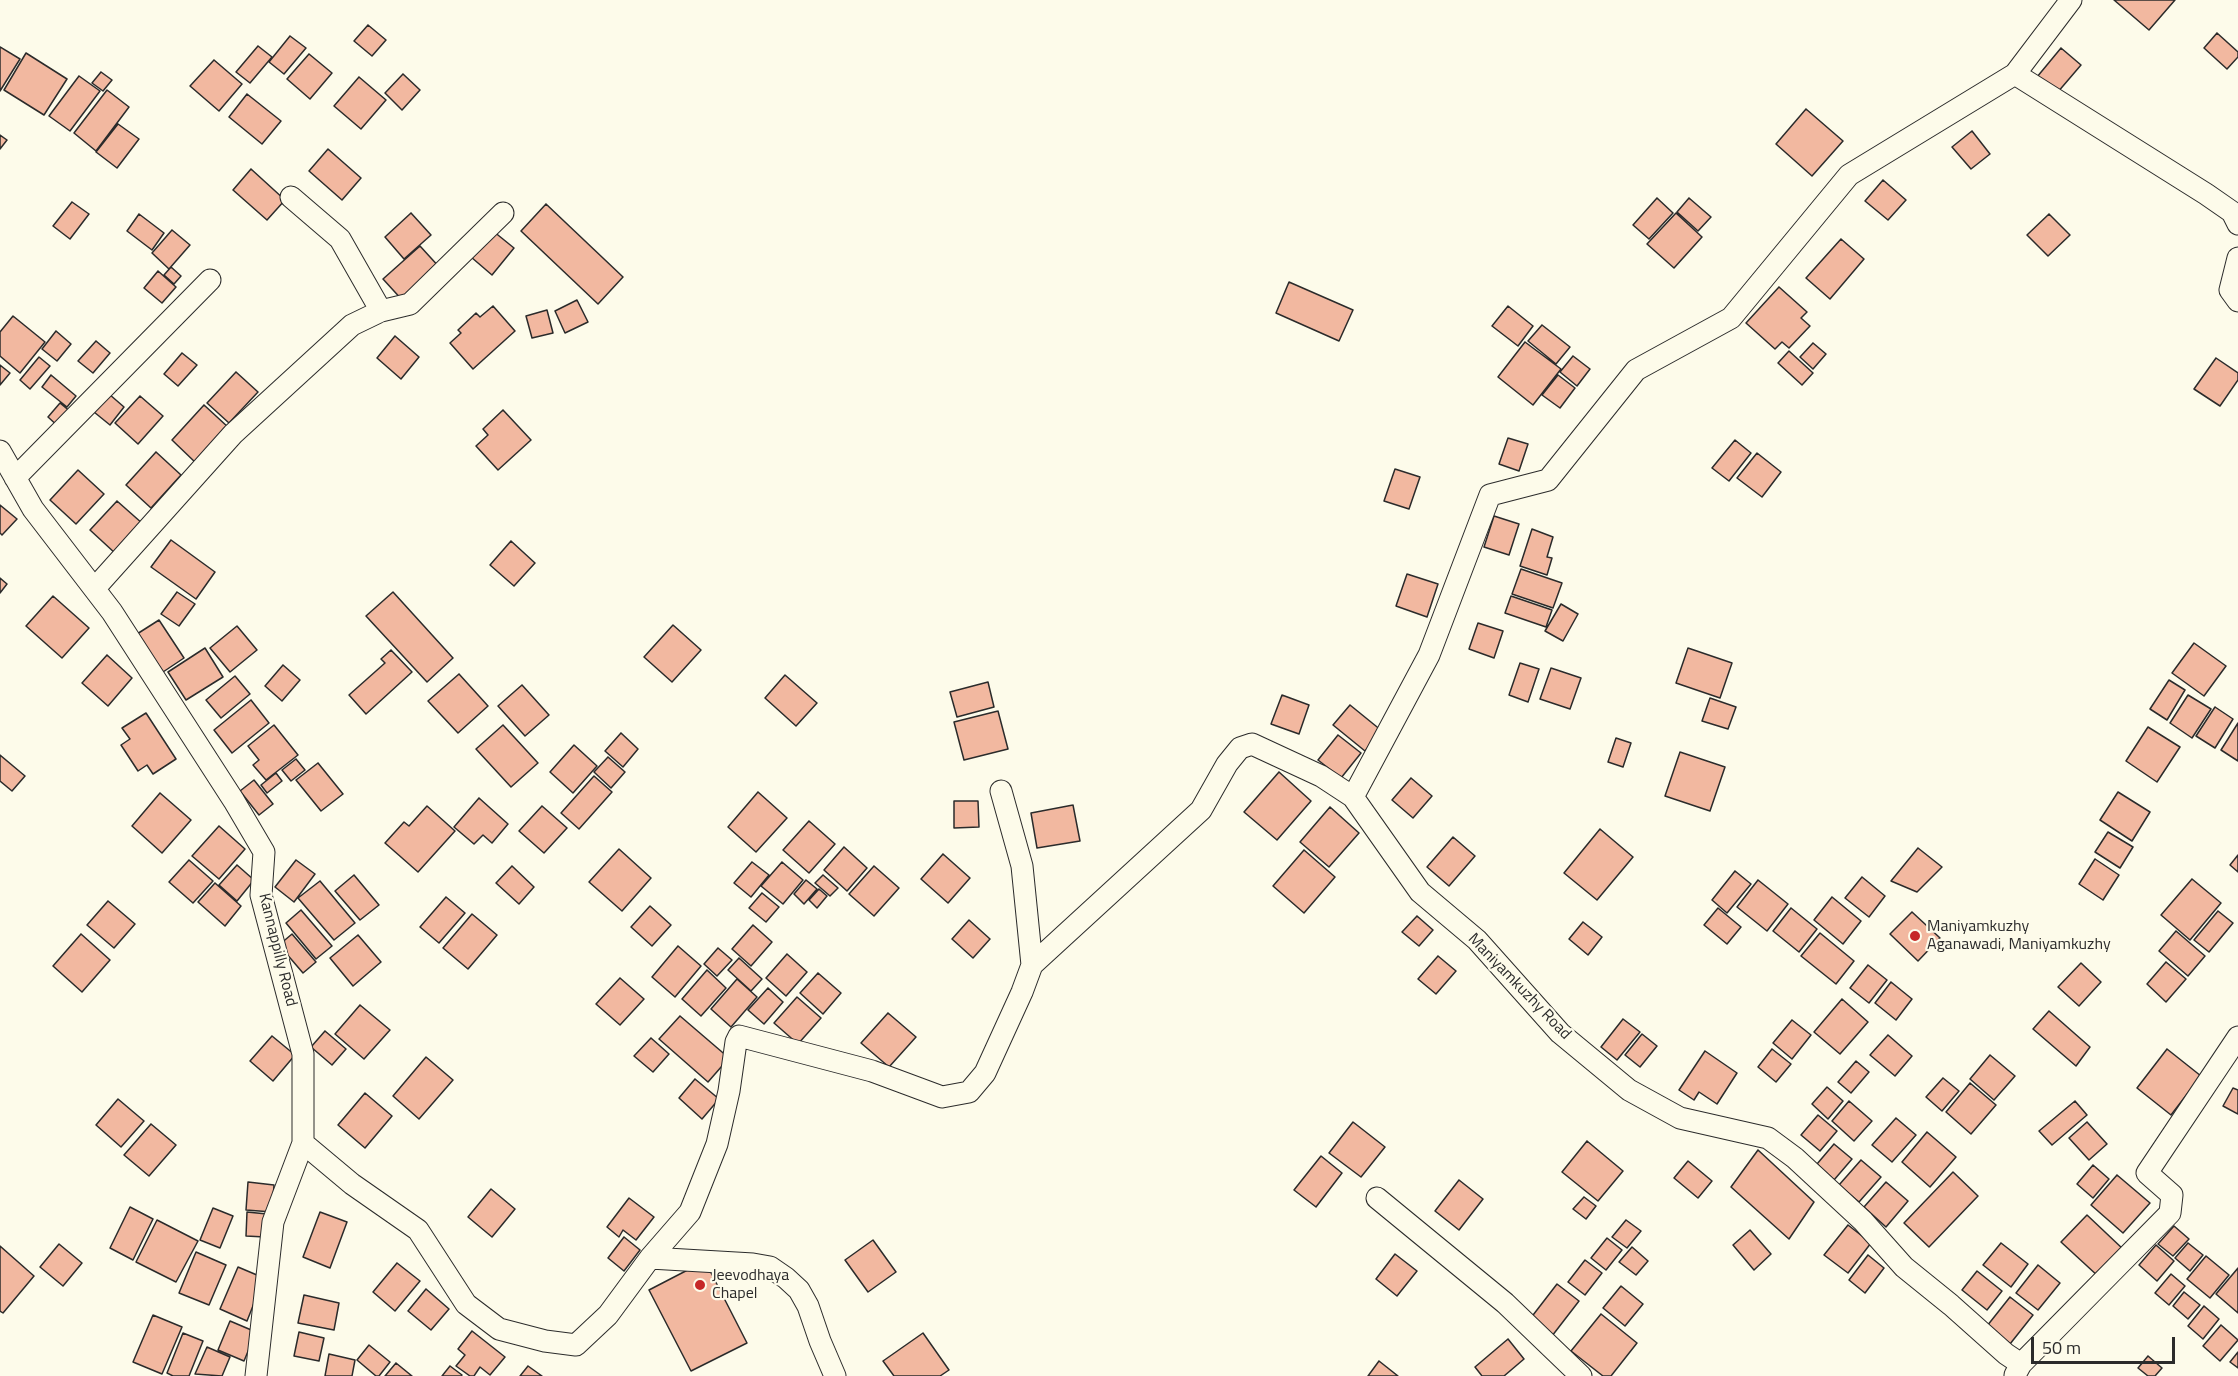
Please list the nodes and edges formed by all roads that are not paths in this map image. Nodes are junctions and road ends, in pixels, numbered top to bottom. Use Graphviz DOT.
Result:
graph roads {
  1 [pos="2071,0"];
  2 [pos="2015,74"];
  3 [pos="291,197"];
  4 [pos="503,213"];
  5 [pos="2238,224"];
  6 [pos="2238,258"];
  7 [pos="210,280"];
  8 [pos="2238,301"];
  9 [pos="381,311"];
  10 [pos="0,451"];
  11 [pos="15,478"];
  12 [pos="95,588"];
  13 [pos="1001,791"];
  14 [pos="1353,797"];
  15 [pos="1032,965"];
  16 [pos="2238,1037"];
  17 [pos="303,1143"];
  18 [pos="1377,1198"];
  19 [pos="650,1258"];
  20 [pos="2017,1373"];
  21 [pos="256,1376"];
  22 [pos="835,1376"];
  23 [pos="1581,1376"];
  1 -- 2 [label="street"];
  2 -- 5 [label="street"];
  2 -- 14 [label="street"];
  3 -- 9 [label="street"];
  4 -- 9 [label="street"];
  6 -- 8 [label="street"];
  7 -- 11 [label="street"];
  9 -- 12 [label="street"];
  10 -- 11 [label="street, Kannappilly Road"];
  11 -- 12 [label="street, Kannappilly Road"];
  12 -- 17 [label="street, Kannappilly Road"];
  13 -- 15 [label="street"];
  14 -- 15 [label="street, Maniyamkuzhy Road"];
  14 -- 20 [label="street, Maniyamkuzhy Road"];
  15 -- 19 [label="street"];
  16 -- 20 [label="street"];
  17 -- 19 [label="street"];
  17 -- 21 [label="street, Kannappilly Road"];
  18 -- 23 [label="street"];
  19 -- 22 [label="street"];
}
